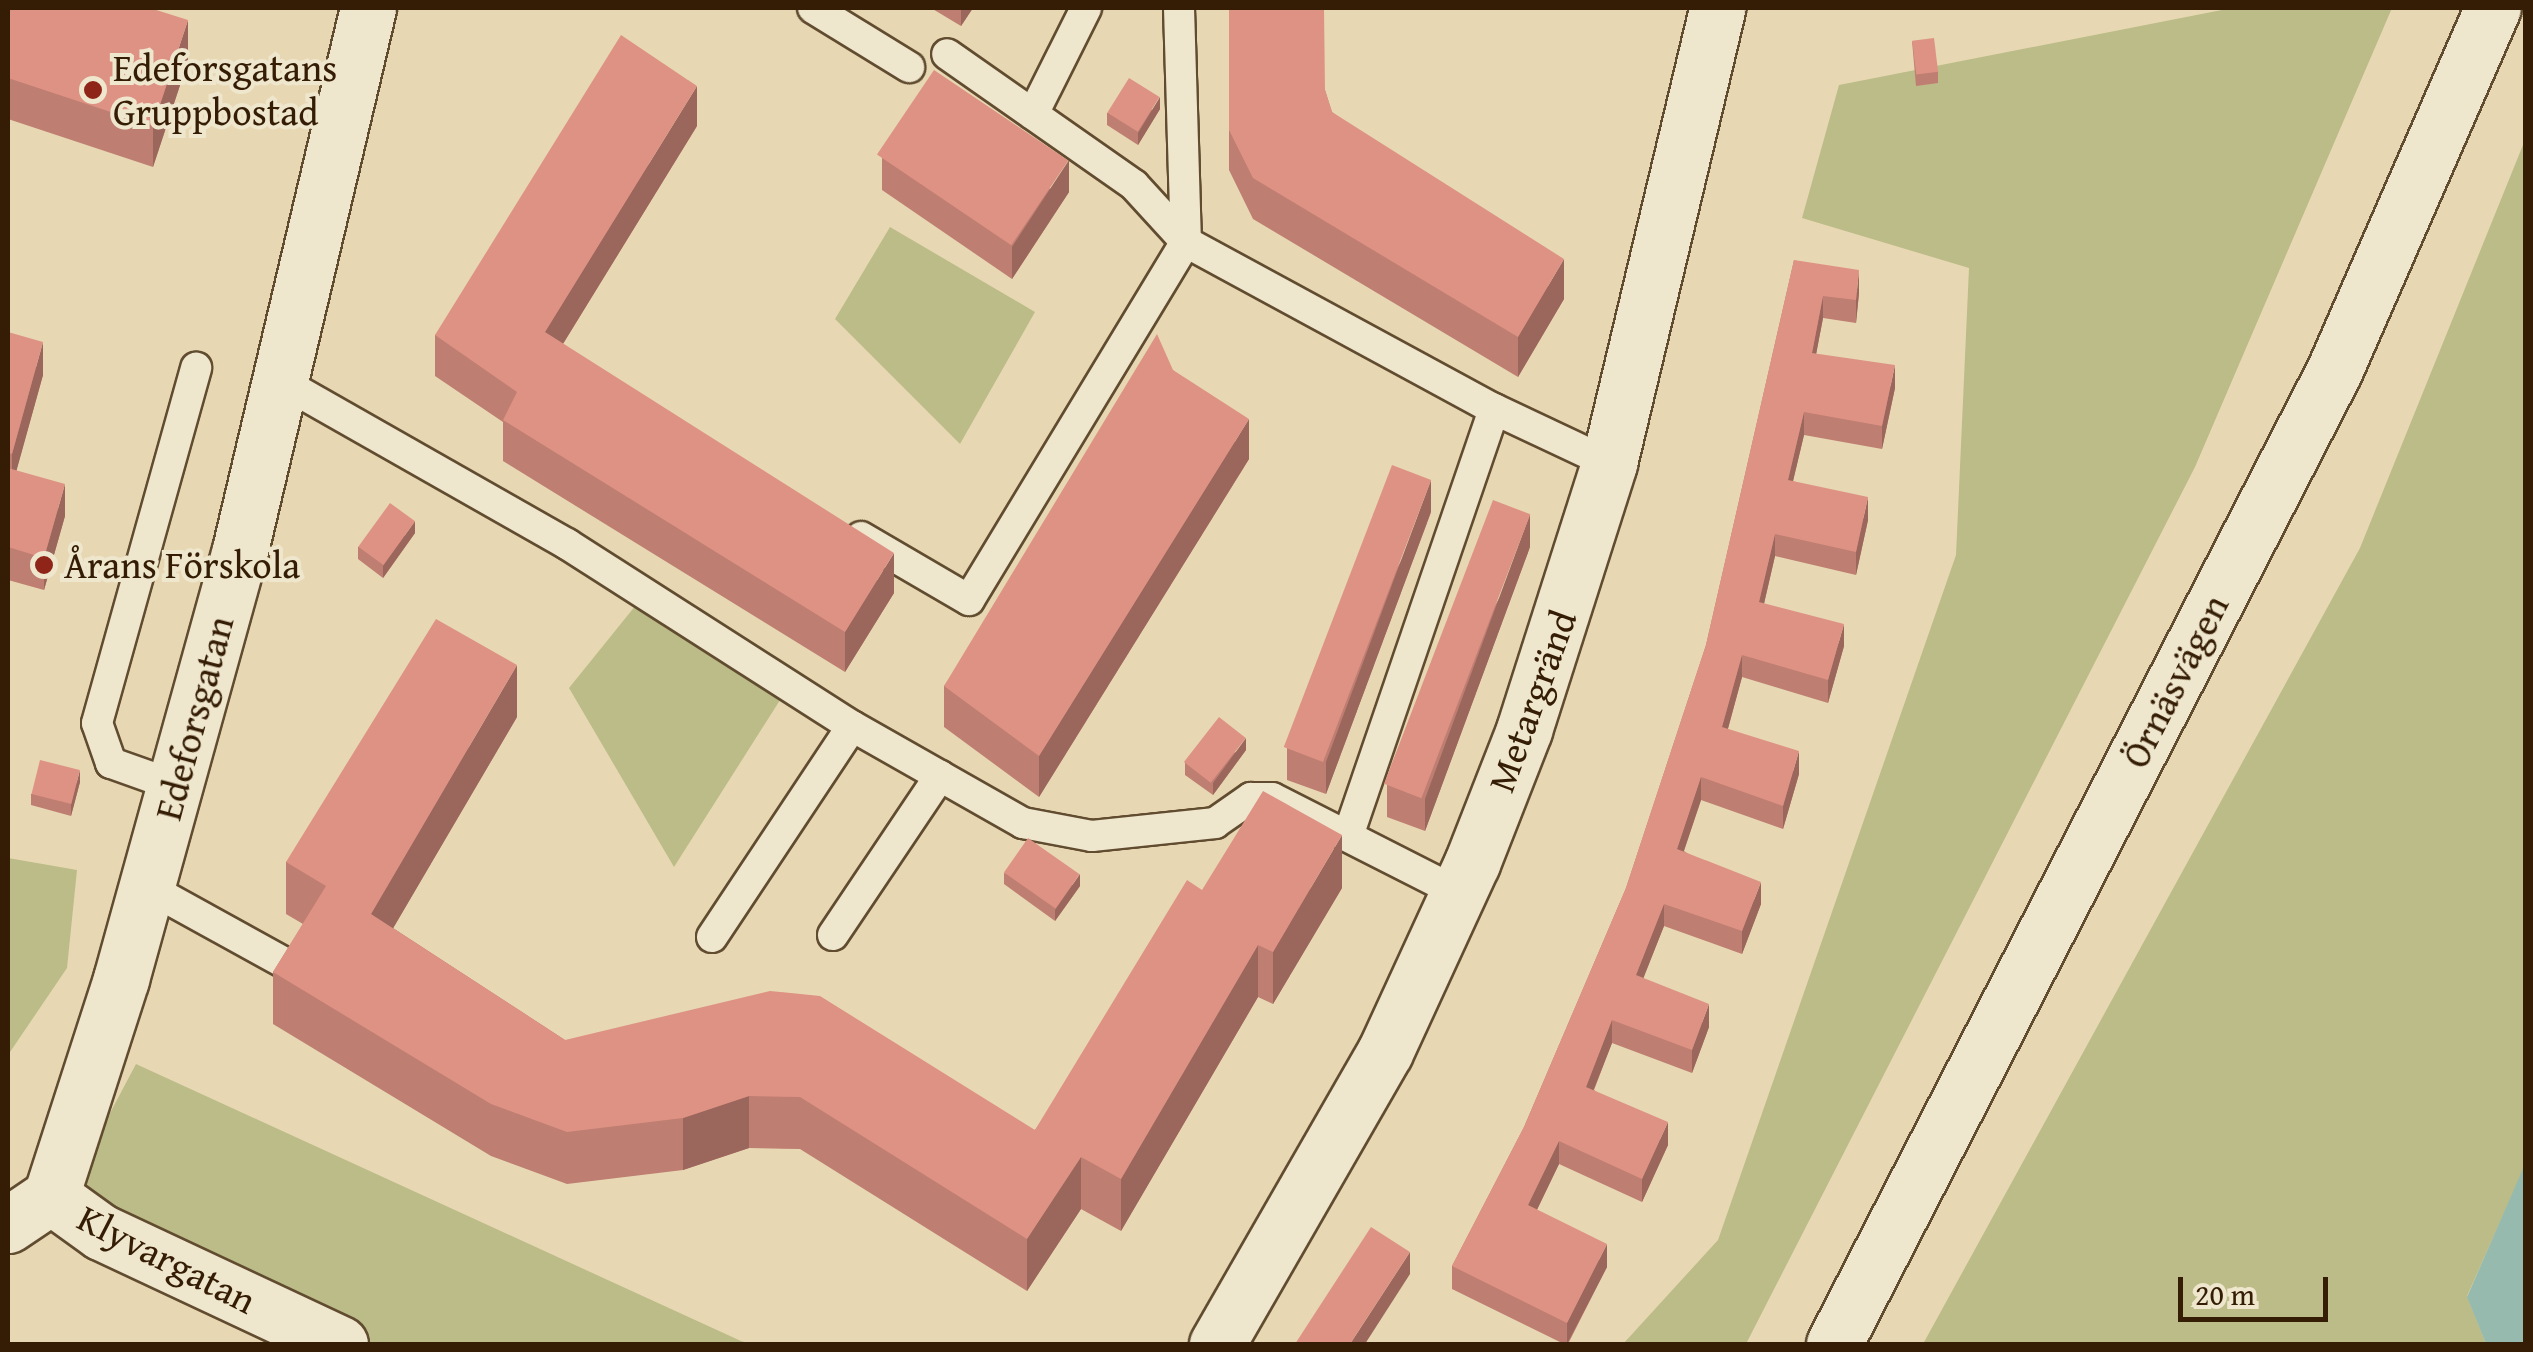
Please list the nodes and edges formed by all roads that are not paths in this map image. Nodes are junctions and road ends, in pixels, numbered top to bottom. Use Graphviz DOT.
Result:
graph roads {
  1 [pos="368,8"];
  2 [pos="812,8"];
  3 [pos="1086,8"];
  4 [pos="1178,8"];
  5 [pos="1717,8"];
  6 [pos="2492,8"];
  7 [pos="947,54"];
  8 [pos="909,67"];
  9 [pos="1033,114"];
  10 [pos="1186,242"];
  11 [pos="196,368"];
  12 [pos="282,382"];
  13 [pos="1494,409"];
  14 [pos="1609,462"];
  15 [pos="830,518"];
  16 [pos="852,726"];
  17 [pos="940,776"];
  18 [pos="176,786"];
  19 [pos="1348,836"];
  20 [pos="148,887"];
  21 [pos="1459,893"];
  22 [pos="833,935"];
  23 [pos="712,937"];
  24 [pos="283,962"];
  25 [pos="29,1210"];
  26 [pos="340,1344"];
  27 [pos="1217,1344"];
  28 [pos="1834,1344"];
  1 -- 12 [label="street, Edeforsgatan"];
  2 -- 8 [label="lane"];
  3 -- 9 [label="lane"];
  4 -- 10 [label="lane"];
  5 -- 14 [label="street, Metargränd"];
  6 -- 28 [label="street, Örnäsvägen"];
  7 -- 9 [label="lane"];
  9 -- 10 [label="lane"];
  10 -- 13 [label="lane"];
  10 -- 15 [label="lane"];
  11 -- 18 [label="lane"];
  12 -- 16 [label="lane"];
  12 -- 18 [label="street, Edeforsgatan"];
  13 -- 14 [label="lane"];
  13 -- 19 [label="lane"];
  14 -- 21 [label="street, Metargränd"];
  16 -- 17 [label="lane"];
  16 -- 23 [label="lane"];
  17 -- 19 [label="lane"];
  17 -- 22 [label="lane"];
  18 -- 20 [label="street, Edeforsgatan"];
  19 -- 21 [label="lane"];
  20 -- 24 [label="lane"];
  20 -- 25 [label="street, Edeforsgatan"];
  21 -- 27 [label="street, Metargränd"];
  25 -- 26 [label="street, Klyvargatan"];
}
